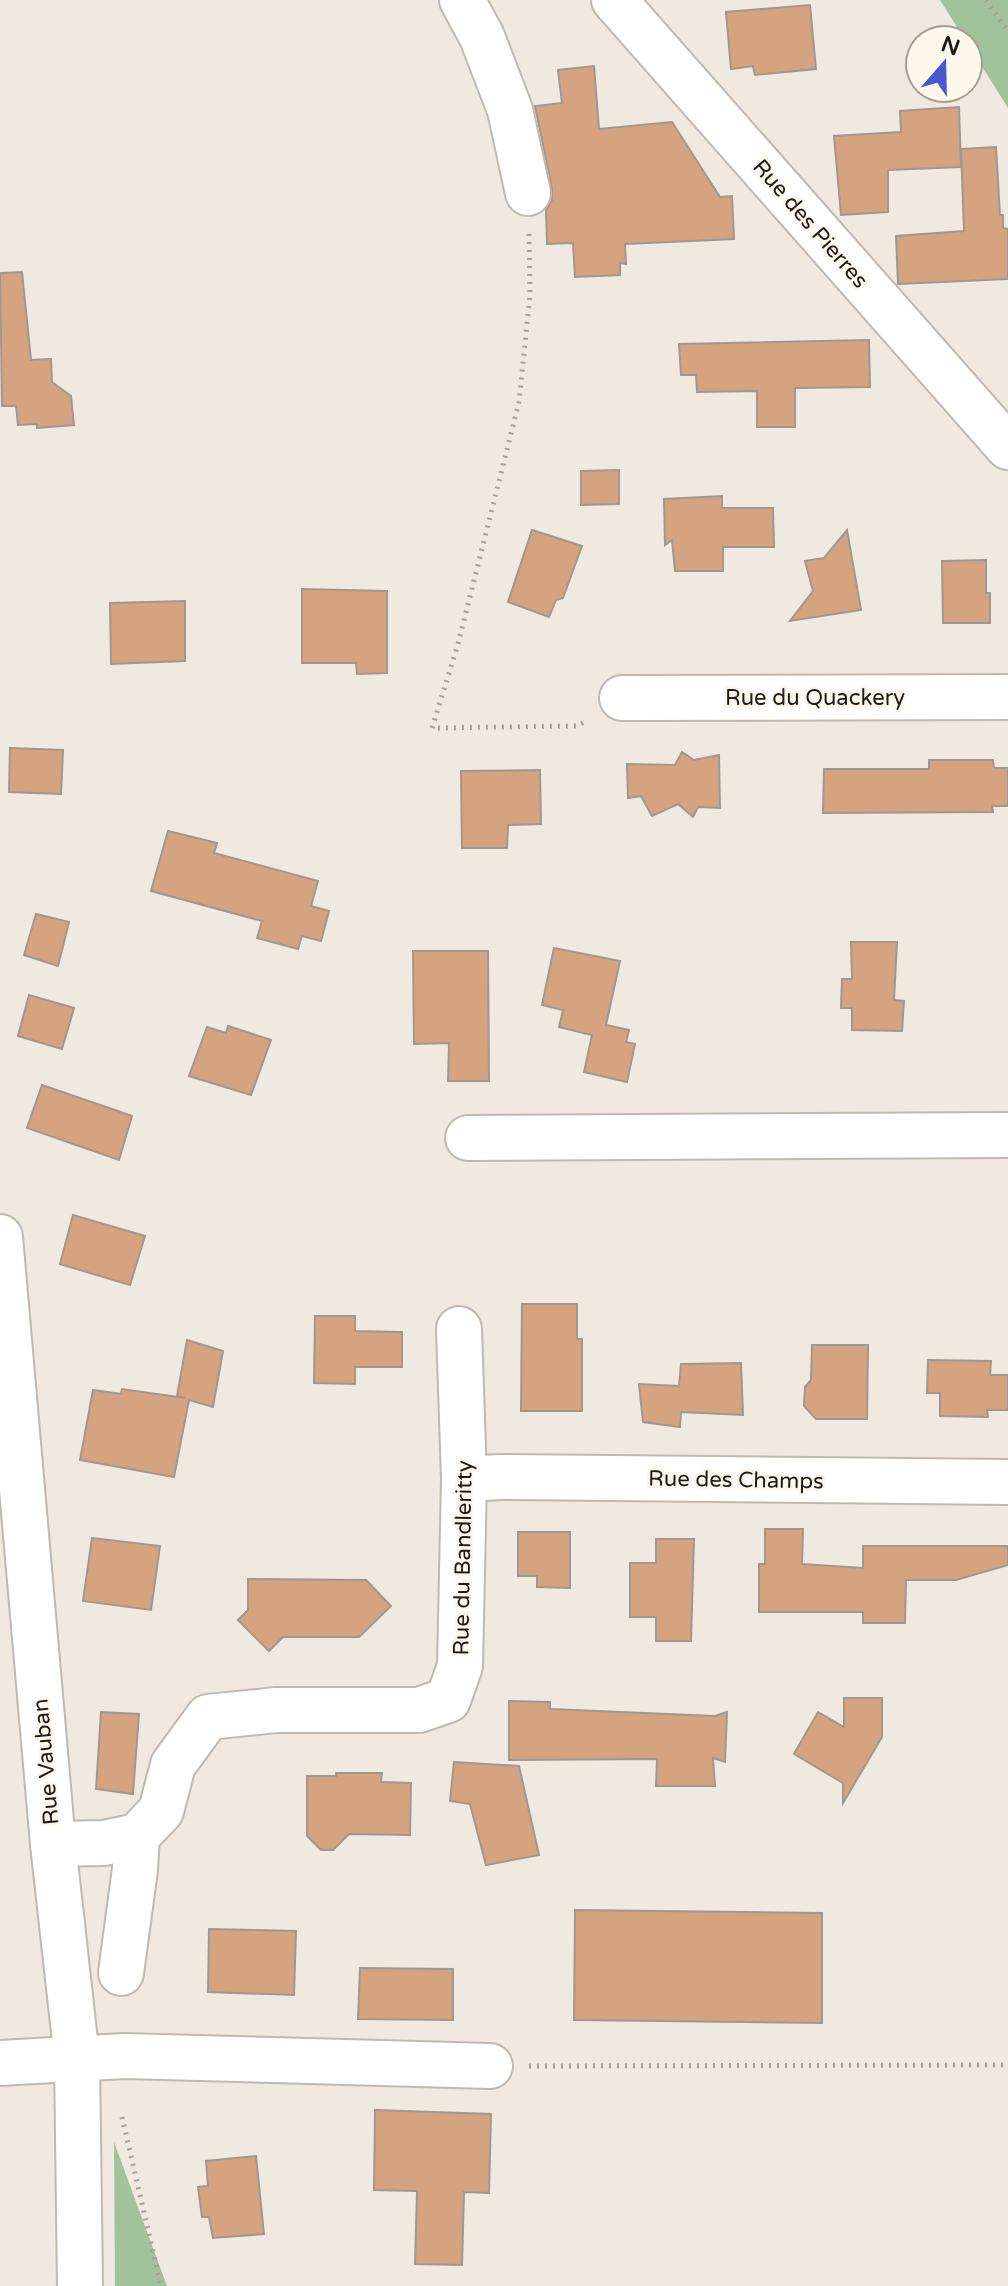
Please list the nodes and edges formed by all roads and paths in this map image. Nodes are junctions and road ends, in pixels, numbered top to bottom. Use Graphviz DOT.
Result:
graph roads {
  1 [pos="462,0"];
  2 [pos="614,0"];
  3 [pos="986,0"];
  4 [pos="1008,31"];
  5 [pos="528,193"];
  6 [pos="1008,447"];
  7 [pos="1008,697"];
  8 [pos="622,698"];
  9 [pos="1008,1135"];
  10 [pos="468,1138"];
  11 [pos="0,1237"];
  12 [pos="459,1329"];
  13 [pos="464,1479"];
  14 [pos="1008,1482"];
  15 [pos="137,1836"];
  16 [pos="53,1844"];
  17 [pos="121,1973"];
  18 [pos="124,2056"];
  19 [pos="77,2059"];
  20 [pos="0,2063"];
  21 [pos="1008,2065"];
  22 [pos="490,2066"];
  23 [pos="80,2286"];
  24 [pos="161,2286"];
  1 -- 5 [label="street"];
  2 -- 6 [label="street, Rue des Pierres"];
  3 -- 4 [label="path"];
  5 -- 8 [label="path"];
  7 -- 8 [label="street, Rue du Quackery"];
  9 -- 10 [label="street"];
  11 -- 16 [label="street, Rue Vauban"];
  12 -- 13 [label="street, Rue du Bandleritty"];
  13 -- 14 [label="street, Rue des Champs"];
  13 -- 15 [label="street, Rue du Bandleritty"];
  15 -- 16 [label="street"];
  15 -- 17 [label="street"];
  16 -- 19 [label="street, Rue Vauban"];
  18 -- 19 [label="street"];
  18 -- 22 [label="street"];
  18 -- 24 [label="path"];
  19 -- 20 [label="street"];
  19 -- 23 [label="street, Rue Vauban"];
  21 -- 22 [label="path"];
}
